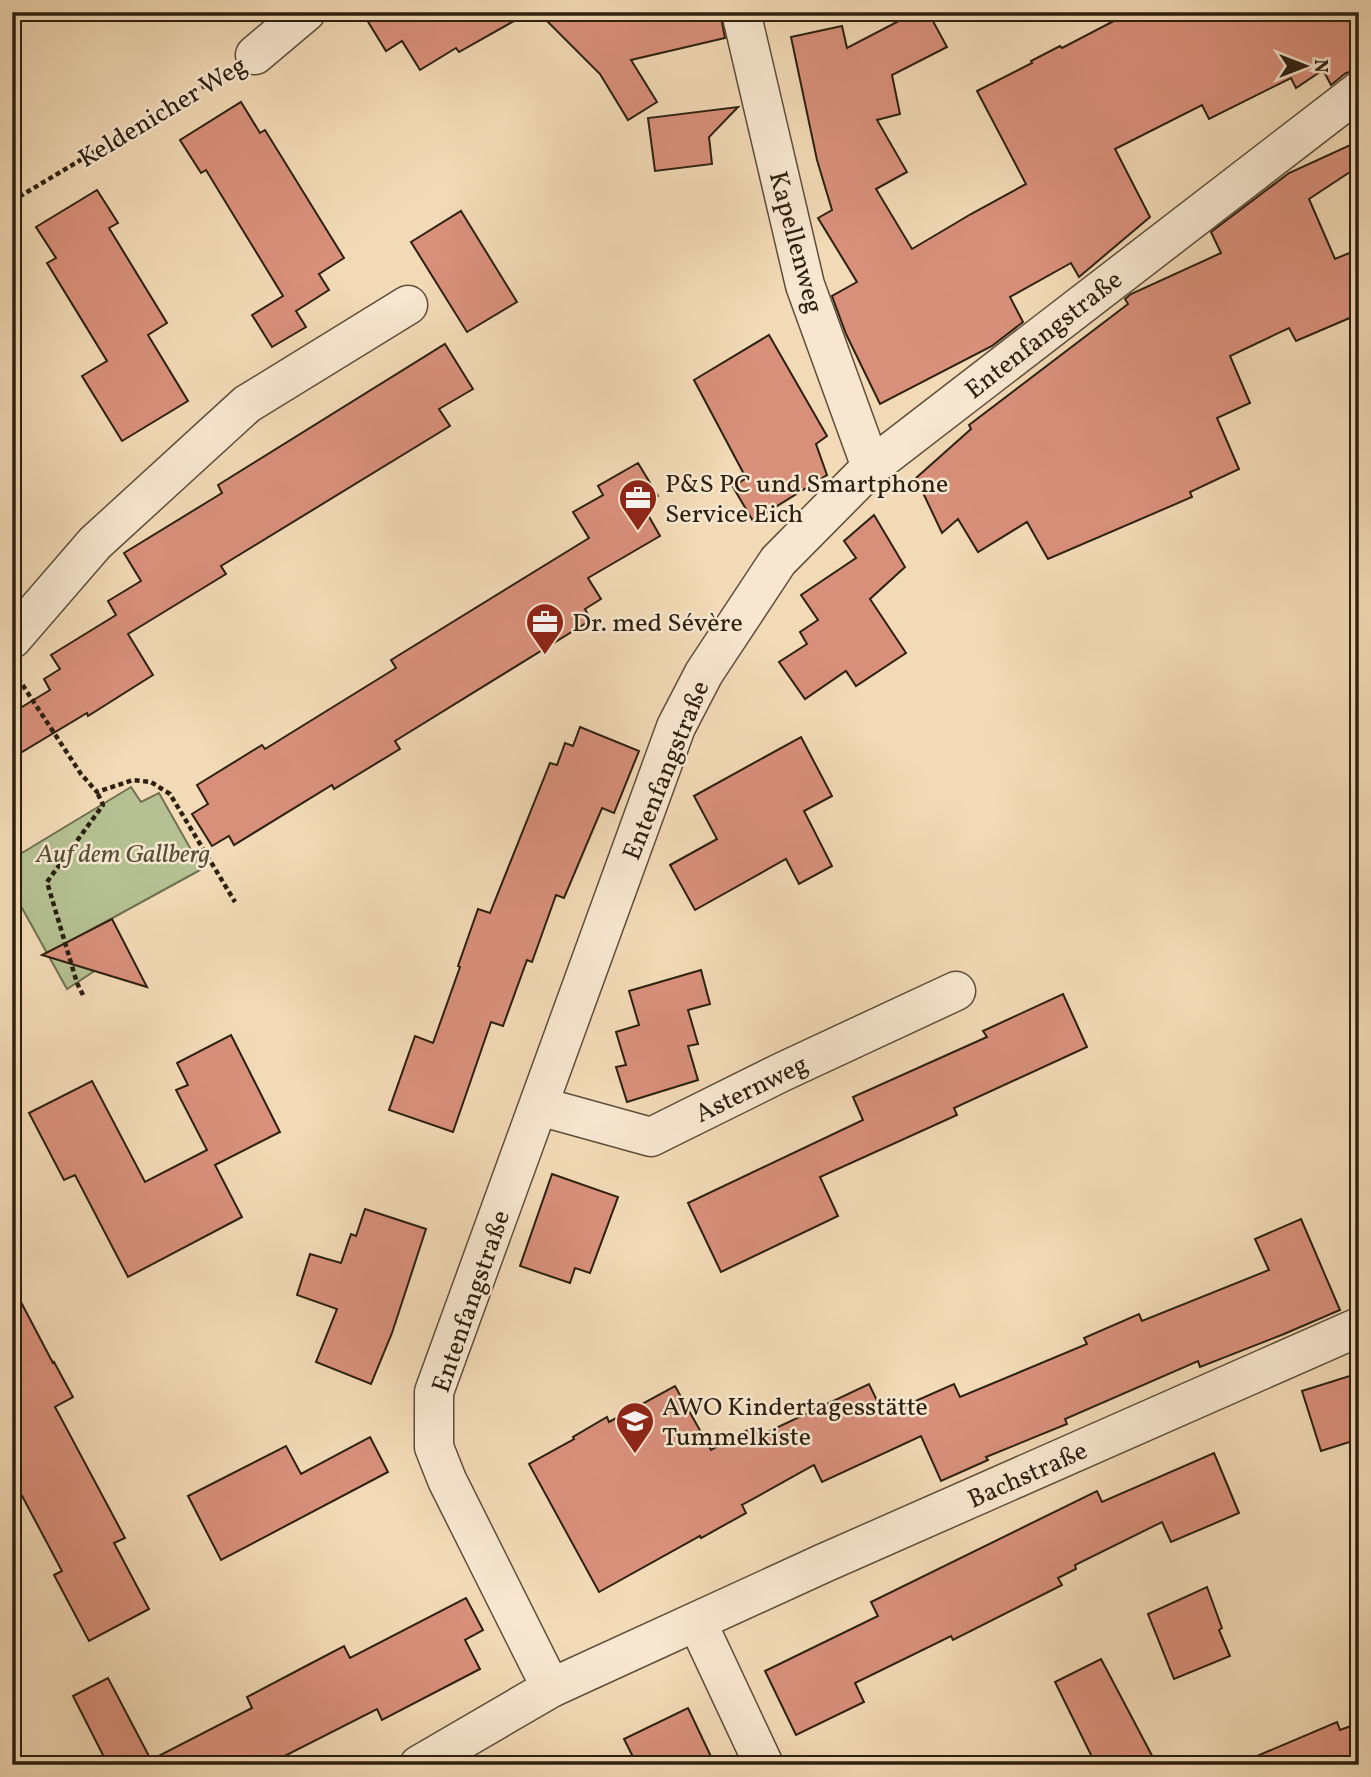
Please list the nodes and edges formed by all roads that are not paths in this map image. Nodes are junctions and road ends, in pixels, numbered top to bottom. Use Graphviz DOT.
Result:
graph roads {
  1 [pos="306,12"];
  2 [pos="741,12"];
  3 [pos="255,55"];
  4 [pos="1359,91"];
  5 [pos="408,305"];
  6 [pos="871,467"];
  7 [pos="12,639"];
  8 [pos="956,991"];
  9 [pos="539,1106"];
  10 [pos="1359,1327"];
  11 [pos="697,1622"];
  12 [pos="551,1688"];
  13 [pos="419,1765"];
  14 [pos="764,1765"];
  1 -- 3 [label="street, Keldenicher Weg"];
  2 -- 6 [label="street, Kapellenweg"];
  4 -- 6 [label="street, Entenfangstraße"];
  5 -- 7 [label="street"];
  6 -- 9 [label="street, Entenfangstraße"];
  8 -- 9 [label="street, Asternweg"];
  9 -- 12 [label="street, Entenfangstraße"];
  10 -- 11 [label="street, Bachstraße"];
  11 -- 12 [label="street, Bachstraße"];
  11 -- 14 [label="street"];
  12 -- 13 [label="street, Bachstraße"];
}
